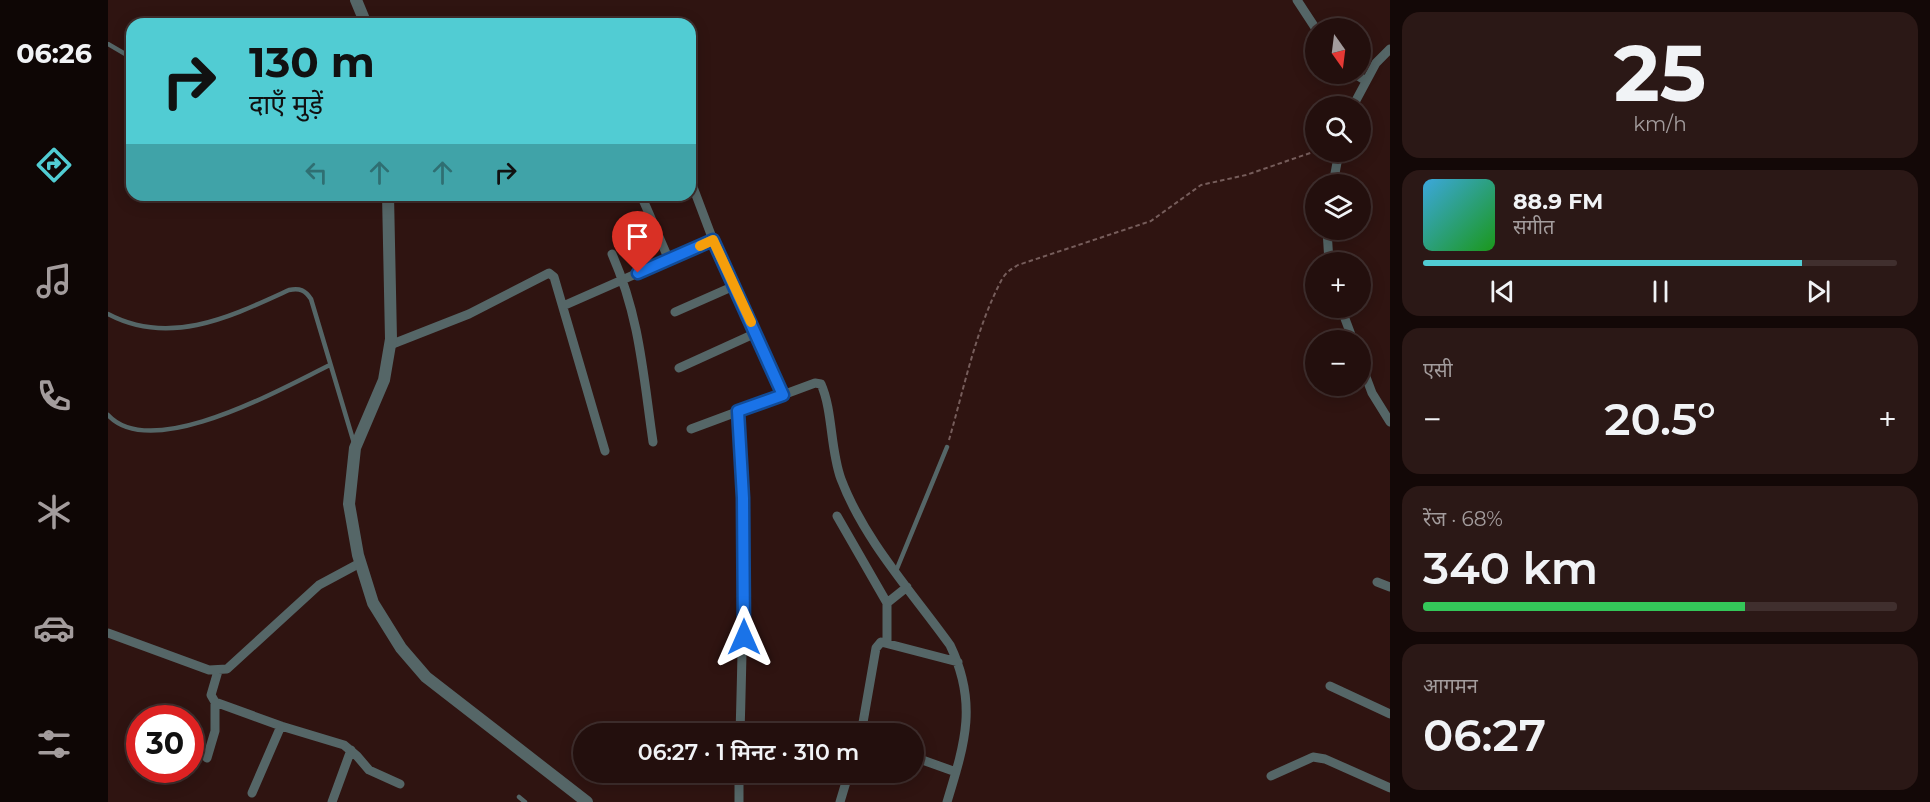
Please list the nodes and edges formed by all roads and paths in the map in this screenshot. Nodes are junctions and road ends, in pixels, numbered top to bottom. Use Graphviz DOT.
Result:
graph roads {
  1 [pos="356,0"];
  2 [pos="1297,0"];
  3 [pos="364,18"];
  4 [pos="1309,18"];
  5 [pos="108,44"];
  6 [pos="1390,49"];
  7 [pos="126,54"];
  8 [pos="1371,72"];
  9 [pos="1305,155"];
  10 [pos="696,194"];
  11 [pos="388,201"];
  12 [pos="644,201"];
  13 [pos="713,240"];
  14 [pos="612,254"];
  15 [pos="669,260"];
  16 [pos="623,280"];
  17 [pos="734,285"];
  18 [pos="563,306"];
  19 [pos="675,312"];
  20 [pos="108,315"];
  21 [pos="115,318"];
  22 [pos="108,324"];
  23 [pos="756,333"];
  24 [pos="390,345"];
  25 [pos="330,364"];
  26 [pos="679,368"];
  27 [pos="1371,390"];
  28 [pos="783,395"];
  29 [pos="738,411"];
  30 [pos="108,415"];
  31 [pos="1390,422"];
  32 [pos="691,429"];
  33 [pos="653,442"];
  34 [pos="947,447"];
  35 [pos="355,448"];
  36 [pos="605,451"];
  37 [pos="837,516"];
  38 [pos="360,562"];
  39 [pos="896,571"];
  40 [pos="1377,582"];
  41 [pos="907,587"];
  42 [pos="1390,587"];
  43 [pos="887,603"];
  44 [pos="108,633"];
  45 [pos="887,642"];
  46 [pos="958,662"];
  47 [pos="218,671"];
  48 [pos="1330,686"];
  49 [pos="215,702"];
  50 [pos="1390,714"];
  51 [pos="740,723"];
  52 [pos="863,723"];
  53 [pos="280,726"];
  54 [pos="351,750"];
  55 [pos="207,758"];
  56 [pos="924,761"];
  57 [pos="956,772"];
  58 [pos="1271,776"];
  59 [pos="739,783"];
  60 [pos="846,783"];
  61 [pos="400,784"];
  62 [pos="1390,788"];
  63 [pos="252,793"];
  64 [pos="519,797"];
  65 [pos="332,802"];
  66 [pos="525,802"];
  67 [pos="587,802"];
  68 [pos="739,802"];
  69 [pos="840,802"];
  70 [pos="947,802"];
  1 -- 3 [label="street"];
  2 -- 4 [label="street"];
  5 -- 7 [label="lane"];
  6 -- 8 [label="street"];
  9 -- 34 [label="path"];
  10 -- 13 [label="street"];
  11 -- 24 [label="street"];
  12 -- 15 [label="street"];
  13 -- 15 [label="street"];
  13 -- 17 [label="street"];
  14 -- 16 [label="street"];
  15 -- 16 [label="street"];
  16 -- 18 [label="street"];
  16 -- 33 [label="street"];
  17 -- 19 [label="street"];
  17 -- 23 [label="street"];
  18 -- 24 [label="street"];
  18 -- 36 [label="street"];
  20 -- 21 [label="lane"];
  21 -- 22 [label="lane"];
  21 -- 25 [label="lane"];
  23 -- 26 [label="street"];
  23 -- 28 [label="street"];
  24 -- 35 [label="street"];
  25 -- 30 [label="lane"];
  25 -- 35 [label="lane"];
  27 -- 31 [label="street"];
  28 -- 29 [label="street"];
  28 -- 39 [label="street"];
  29 -- 32 [label="street"];
  29 -- 51 [label="street"];
  34 -- 39 [label="lane"];
  35 -- 38 [label="street"];
  37 -- 43 [label="street"];
  38 -- 47 [label="street"];
  38 -- 67 [label="street"];
  39 -- 41 [label="street"];
  40 -- 42 [label="street"];
  41 -- 43 [label="street"];
  41 -- 46 [label="street"];
  43 -- 45 [label="street"];
  44 -- 47 [label="street"];
  45 -- 46 [label="street"];
  45 -- 52 [label="street"];
  46 -- 57 [label="street"];
  47 -- 49 [label="street"];
  48 -- 50 [label="street"];
  49 -- 53 [label="street"];
  49 -- 55 [label="street"];
  53 -- 54 [label="street"];
  53 -- 63 [label="street"];
  54 -- 61 [label="street"];
  54 -- 65 [label="street"];
  56 -- 57 [label="street"];
  57 -- 70 [label="street"];
  58 -- 62 [label="street"];
  59 -- 68 [label="street"];
  60 -- 69 [label="street"];
  64 -- 66 [label="lane"];
}
